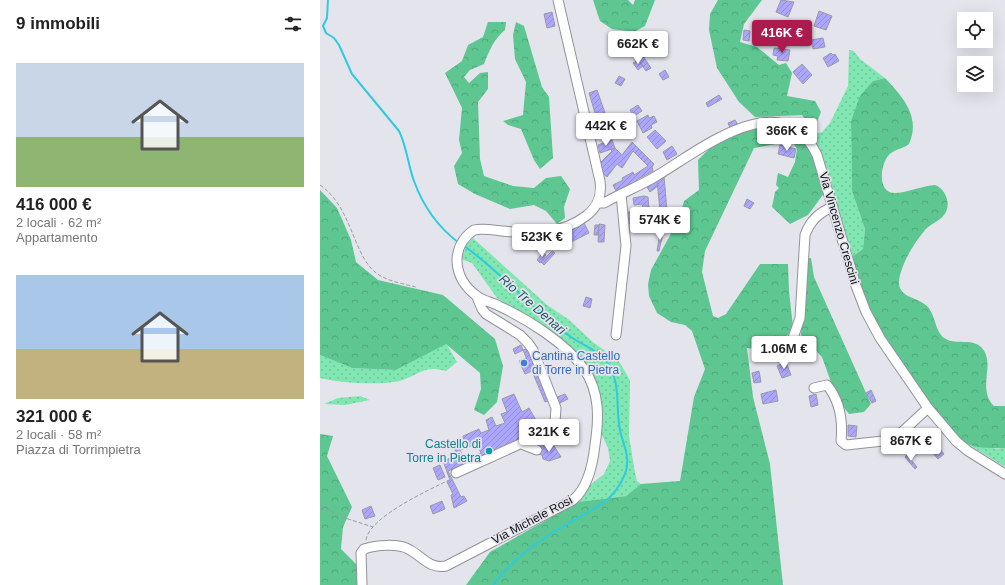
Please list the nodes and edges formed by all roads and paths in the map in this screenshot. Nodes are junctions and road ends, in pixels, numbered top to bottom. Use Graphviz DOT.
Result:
graph roads {
  1 [pos="558,0"];
  2 [pos="320,185"];
  3 [pos="621,194"];
  4 [pos="598,203"];
  5 [pos="833,207"];
  6 [pos="416,287"];
  7 [pos="478,297"];
  8 [pos="616,335"];
  9 [pos="788,352"];
  10 [pos="814,388"];
  11 [pos="928,408"];
  12 [pos="522,443"];
  13 [pos="537,450"];
  14 [pos="456,473"];
  15 [pos="1005,474"];
  16 [pos="449,480"];
  17 [pos="320,506"];
  18 [pos="374,527"];
  19 [pos="365,548"];
  20 [pos="362,585"];
  1 -- 4 [label="street"];
  2 -- 6 [label="path"];
  3 -- 4 [label="street, Via Vincenzo Crescini"];
  3 -- 5 [label="street, Via Vincenzo Crescini"];
  3 -- 8 [label="street"];
  4 -- 7 [label="street, Via Michele Rosi"];
  5 -- 9 [label="street"];
  5 -- 11 [label="street, Via Vincenzo Crescini"];
  7 -- 12 [label="street"];
  7 -- 19 [label="street, Via Michele Rosi"];
  10 -- 11 [label="street"];
  11 -- 15 [label="street, Via Vincenzo Crescini"];
  12 -- 13 [label="street"];
  12 -- 14 [label="street"];
  16 -- 18 [label="path"];
  17 -- 18 [label="path"];
  18 -- 19 [label="path"];
  19 -- 20 [label="street"];
}
